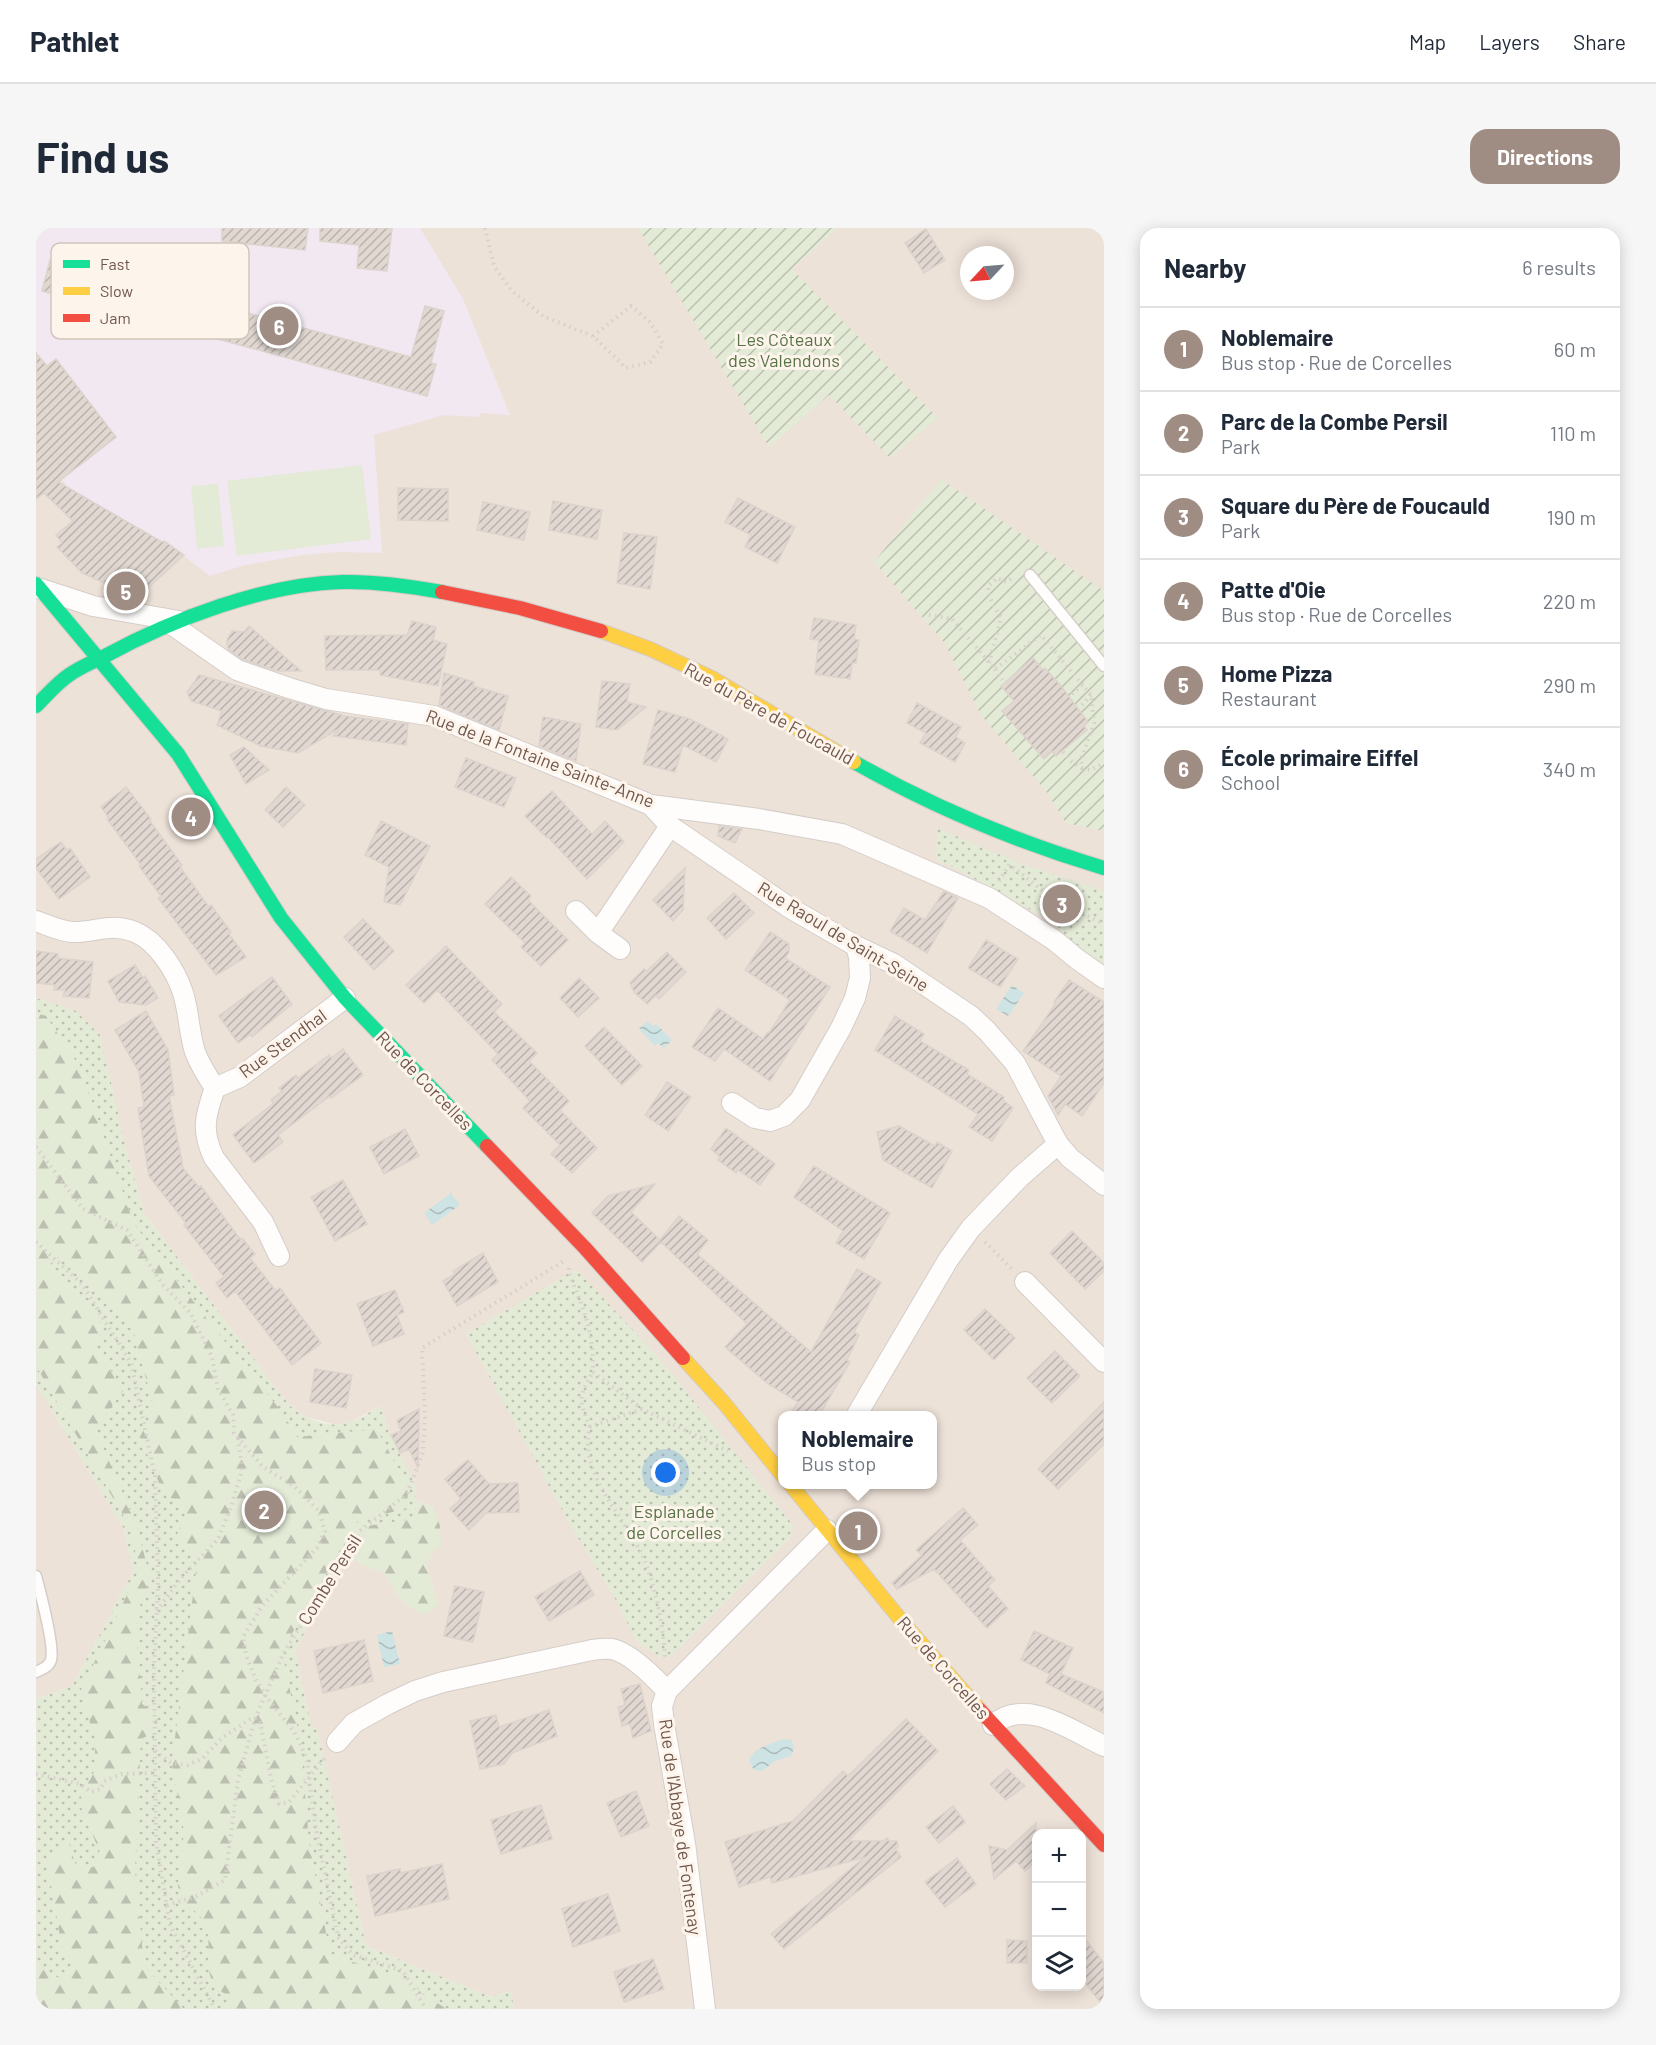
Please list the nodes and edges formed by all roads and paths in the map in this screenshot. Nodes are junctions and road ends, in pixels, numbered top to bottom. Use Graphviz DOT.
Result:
graph roads {
  1 [pos="485,228"];
  2 [pos="593,336"];
  3 [pos="1029,575"];
  4 [pos="38,586"];
  5 [pos="929,615"];
  6 [pos="175,622"];
  7 [pos="99,659"];
  8 [pos="989,663"];
  9 [pos="1104,666"];
  10 [pos="995,669"];
  11 [pos="1002,680"];
  12 [pos="1082,685"];
  13 [pos="1072,694"];
  14 [pos="1091,696"];
  15 [pos="1082,705"];
  16 [pos="36,706"];
  17 [pos="1063,752"];
  18 [pos="1104,763"];
  19 [pos="1083,769"];
  20 [pos="651,805"];
  21 [pos="670,826"];
  22 [pos="1010,864"];
  23 [pos="1104,868"];
  24 [pos="576,911"];
  25 [pos="36,921"];
  26 [pos="1104,924"];
  27 [pos="598,933"];
  28 [pos="856,946"];
  29 [pos="620,949"];
  30 [pos="1104,978"];
  31 [pos="345,998"];
  32 [pos="215,1088"];
  33 [pos="732,1103"];
  34 [pos="1058,1144"];
  35 [pos="36,1147"];
  36 [pos="1104,1185"];
  37 [pos="971,1228"];
  38 [pos="36,1242"];
  39 [pos="279,1256"];
  40 [pos="1025,1282"];
  41 [pos="1104,1362"];
  42 [pos="593,1372"];
  43 [pos="642,1409"];
  44 [pos="859,1411"];
  45 [pos="590,1427"];
  46 [pos="238,1438"];
  47 [pos="736,1455"];
  48 [pos="778,1470"];
  49 [pos="793,1489"];
  50 [pos="813,1489"];
  51 [pos="805,1503"];
  52 [pos="827,1530"];
  53 [pos="36,1576"];
  54 [pos="156,1612"];
  55 [pos="36,1672"];
  56 [pos="667,1691"];
  57 [pos="264,1695"];
  58 [pos="255,1719"];
  59 [pos="993,1725"];
  60 [pos="337,1742"];
  61 [pos="1104,1746"];
  62 [pos="154,1751"];
  63 [pos="155,1773"];
  64 [pos="36,1774"];
  65 [pos="309,1777"];
  66 [pos="1104,1845"];
  67 [pos="167,1905"];
  68 [pos="215,2009"];
  69 [pos="426,2009"];
  70 [pos="705,2009"];
  1 -- 2 [label="path"];
  2 -- 2 [label="path"];
  3 -- 8 [label="path"];
  3 -- 9 [label="lane"];
  4 -- 6 [label="street, Rue du Père de Foucauld"];
  4 -- 7 [label="main road, Rue de Corcelles"];
  5 -- 8 [label="path"];
  6 -- 7 [label="main road, Rue du Père de Foucauld"];
  6 -- 20 [label="street, Rue de la Fontaine Sainte-Anne"];
  6 -- 23 [label="main road, Rue du Père de Foucauld"];
  7 -- 16 [label="main road, Rue du Père de Foucauld"];
  7 -- 31 [label="main road, Rue de Corcelles"];
  8 -- 10 [label="path"];
  10 -- 11 [label="path"];
  10 -- 12 [label="path"];
  12 -- 13 [label="path"];
  12 -- 14 [label="path"];
  14 -- 15 [label="path"];
  14 -- 19 [label="path"];
  17 -- 19 [label="path"];
  18 -- 19 [label="path"];
  20 -- 21 [label="street, Rue Raoul de Saint-Seine"];
  20 -- 30 [label="street, Rue de la Fontaine Sainte-Anne"];
  21 -- 27 [label="street"];
  21 -- 28 [label="street, Rue Raoul de Saint-Seine"];
  22 -- 26 [label="path"];
  24 -- 27 [label="street"];
  25 -- 32 [label="street"];
  27 -- 29 [label="street"];
  28 -- 33 [label="street"];
  28 -- 34 [label="street, Rue Raoul de Saint-Seine"];
  31 -- 32 [label="street, Rue Stendhal"];
  31 -- 48 [label="main road, Rue de Corcelles"];
  32 -- 39 [label="street"];
  34 -- 36 [label="street, Rue Raoul de Saint-Seine"];
  34 -- 37 [label="street"];
  35 -- 46 [label="path"];
  37 -- 40 [label="path"];
  37 -- 44 [label="street"];
  38 -- 54 [label="path"];
  40 -- 41 [label="street"];
  42 -- 43 [label="path"];
  42 -- 45 [label="path"];
  42 -- 57 [label="path, Combe Persil"];
  43 -- 45 [label="path"];
  43 -- 47 [label="path"];
  45 -- 56 [label="path"];
  46 -- 54 [label="path"];
  46 -- 57 [label="path, Combe Persil"];
  49 -- 51 [label="main road, Rue de Corcelles"];
  50 -- 51 [label="street"];
  51 -- 52 [label="main road, Rue de Corcelles"];
  52 -- 56 [label="street"];
  52 -- 59 [label="main road, Rue de Corcelles"];
  53 -- 55 [label="lane"];
  54 -- 62 [label="path"];
  56 -- 60 [label="street"];
  56 -- 70 [label="street, Rue de l'Abbaye de Fontenay"];
  57 -- 58 [label="path, Combe Persil"];
  57 -- 65 [label="path, Combe Persil"];
  58 -- 62 [label="path"];
  58 -- 65 [label="path"];
  58 -- 67 [label="path, Combe Persil"];
  59 -- 61 [label="street"];
  59 -- 66 [label="main road, Rue de Corcelles"];
  60 -- 65 [label="path"];
  62 -- 63 [label="path"];
  63 -- 64 [label="path"];
  63 -- 67 [label="path"];
  65 -- 69 [label="path, Combe Persil"];
  67 -- 68 [label="path"];
}
